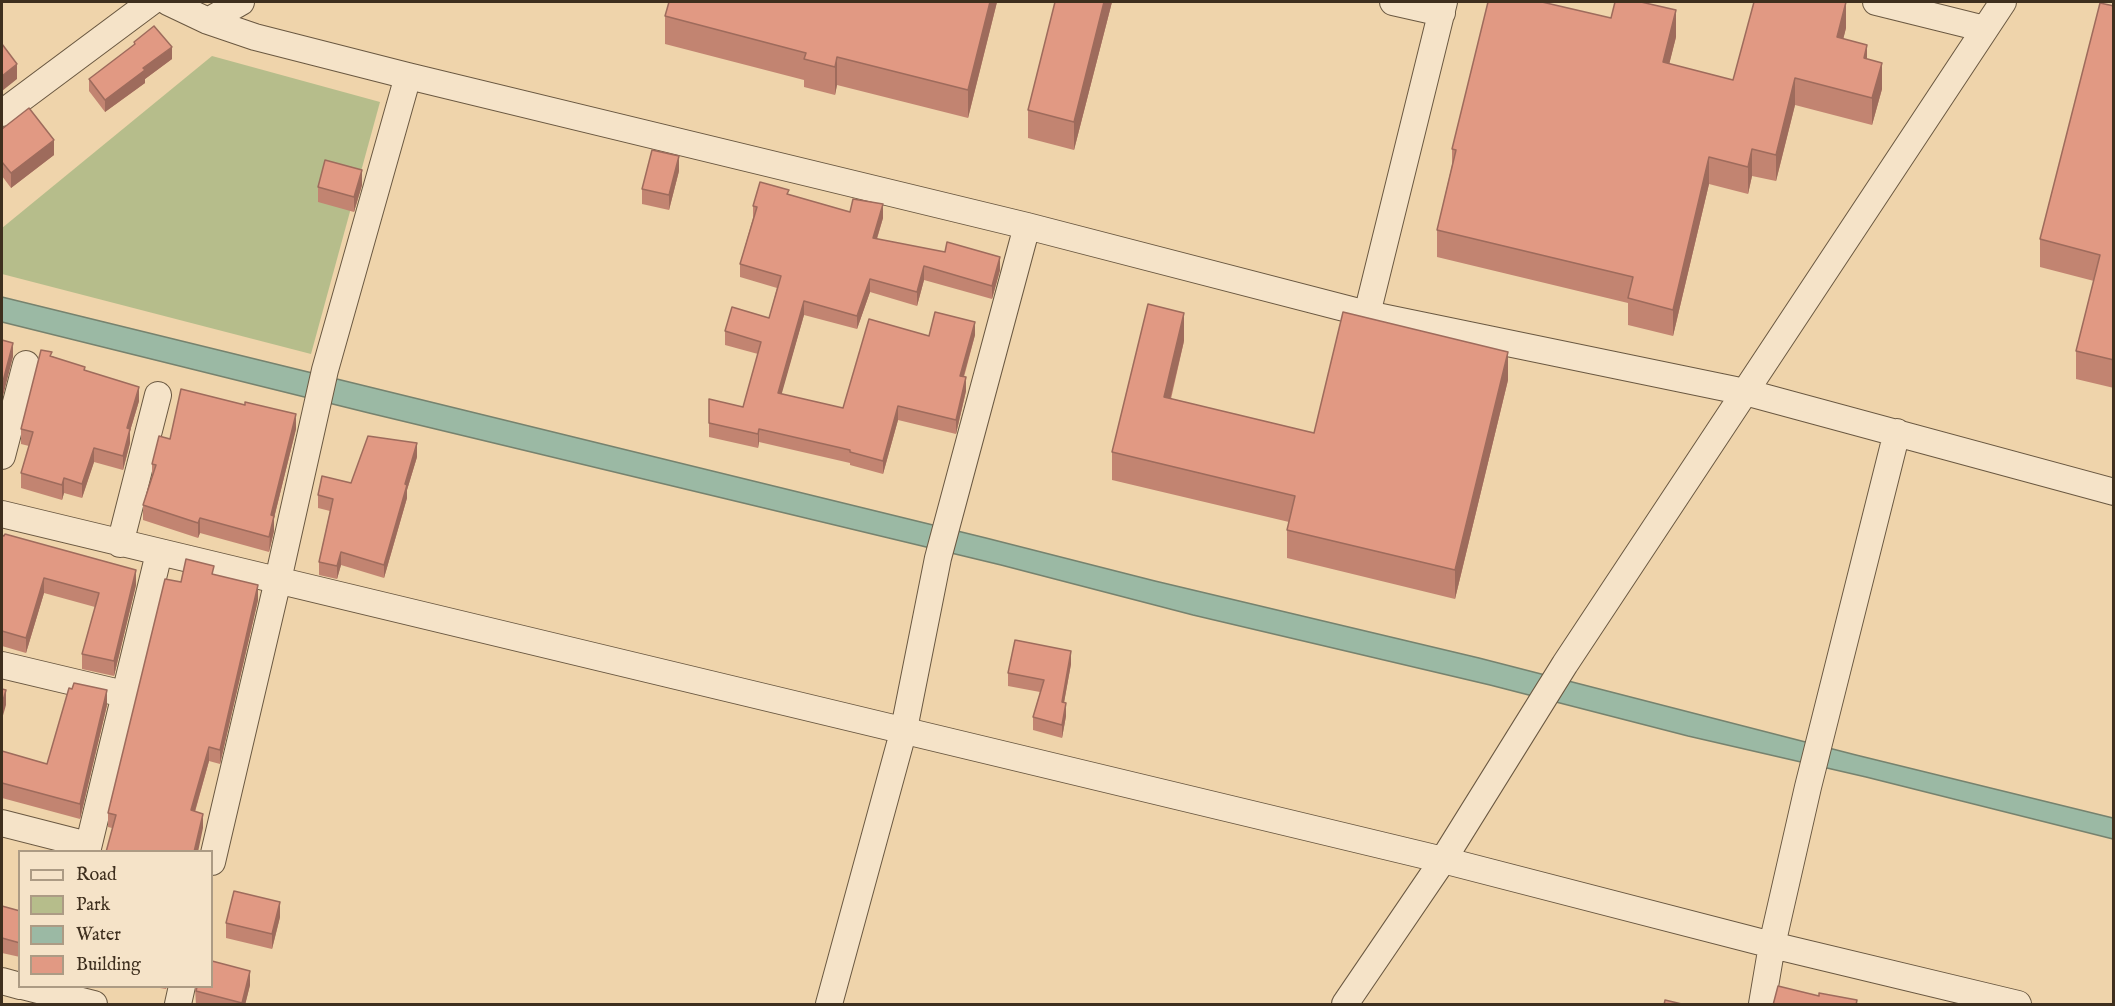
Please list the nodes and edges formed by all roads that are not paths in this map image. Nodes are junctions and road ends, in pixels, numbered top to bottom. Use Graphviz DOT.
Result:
graph roads {
  1 [pos="151,2"];
  2 [pos="168,2"];
  3 [pos="241,2"];
  4 [pos="1394,2"];
  5 [pos="1876,2"];
  6 [pos="2003,2"];
  7 [pos="1443,7"];
  8 [pos="208,21"];
  9 [pos="1985,29"];
  10 [pos="408,76"];
  11 [pos="2,113"];
  12 [pos="1027,226"];
  13 [pos="1367,314"];
  14 [pos="26,364"];
  15 [pos="1745,392"];
  16 [pos="158,394"];
  17 [pos="1897,432"];
  18 [pos="2,456"];
  19 [pos="2114,492"];
  20 [pos="2,514"];
  21 [pos="120,544"];
  22 [pos="159,553"];
  23 [pos="278,580"];
  24 [pos="2,665"];
  25 [pos="124,694"];
  26 [pos="904,729"];
  27 [pos="2,824"];
  28 [pos="87,848"];
  29 [pos="213,858"];
  30 [pos="1443,860"];
  31 [pos="1772,945"];
  32 [pos="2,981"];
  33 [pos="18,985"];
  34 [pos="38,988"];
  35 [pos="182,988"];
  36 [pos="54,990"];
  37 [pos="94,1005"];
  38 [pos="178,1005"];
  39 [pos="829,1005"];
  40 [pos="1345,1005"];
  41 [pos="1762,1005"];
  42 [pos="2018,1005"];
  1 -- 11 [label="street"];
  2 -- 8 [label="street"];
  3 -- 8 [label="street"];
  4 -- 7 [label="street"];
  5 -- 9 [label="street"];
  6 -- 9 [label="street"];
  7 -- 13 [label="street"];
  8 -- 10 [label="street"];
  9 -- 15 [label="street"];
  10 -- 12 [label="street"];
  10 -- 23 [label="street"];
  12 -- 13 [label="street"];
  12 -- 26 [label="street"];
  13 -- 15 [label="street"];
  14 -- 18 [label="street"];
  15 -- 17 [label="street"];
  15 -- 30 [label="street"];
  16 -- 21 [label="street"];
  17 -- 19 [label="street"];
  17 -- 31 [label="street"];
  20 -- 21 [label="street"];
  21 -- 22 [label="street"];
  22 -- 23 [label="street"];
  22 -- 25 [label="street"];
  23 -- 26 [label="street"];
  23 -- 29 [label="street"];
  24 -- 25 [label="street"];
  25 -- 28 [label="street"];
  26 -- 30 [label="street"];
  26 -- 39 [label="street"];
  27 -- 28 [label="street"];
  30 -- 31 [label="street"];
  30 -- 40 [label="street"];
  31 -- 41 [label="street"];
  31 -- 42 [label="street"];
  32 -- 33 [label="street"];
  34 -- 36 [label="street"];
  35 -- 38 [label="street"];
  36 -- 37 [label="street"];
}
